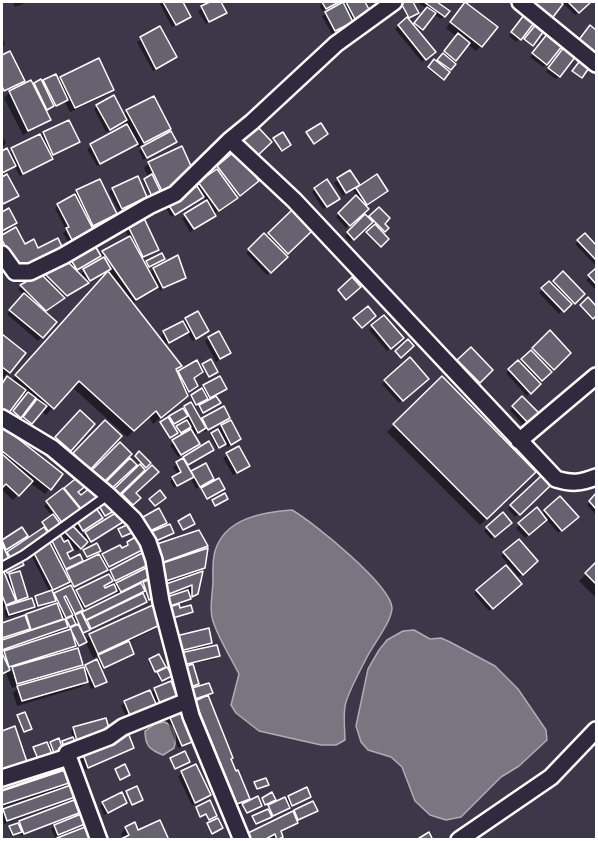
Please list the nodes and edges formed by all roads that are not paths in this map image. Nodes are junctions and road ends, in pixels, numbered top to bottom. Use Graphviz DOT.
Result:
graph roads {
  1 [pos="394,2"];
  2 [pos="520,2"];
  3 [pos="597,64"];
  4 [pos="230,140"];
  5 [pos="3,257"];
  6 [pos="2,279"];
  7 [pos="597,376"];
  8 [pos="2,418"];
  9 [pos="519,441"];
  10 [pos="597,477"];
  11 [pos="108,495"];
  12 [pos="2,567"];
  13 [pos="188,701"];
  14 [pos="597,730"];
  15 [pos="68,757"];
  16 [pos="2,778"];
  17 [pos="99,840"];
  18 [pos="242,840"];
  19 [pos="459,840"];
  1 -- 4 [label="street"];
  2 -- 3 [label="street"];
  4 -- 5 [label="street"];
  4 -- 9 [label="street"];
  5 -- 6 [label="street"];
  7 -- 9 [label="street"];
  8 -- 11 [label="street"];
  9 -- 10 [label="street"];
  11 -- 12 [label="lane"];
  11 -- 13 [label="street"];
  13 -- 15 [label="street"];
  13 -- 18 [label="street"];
  14 -- 19 [label="street"];
  15 -- 16 [label="street"];
  15 -- 17 [label="street"];
}
